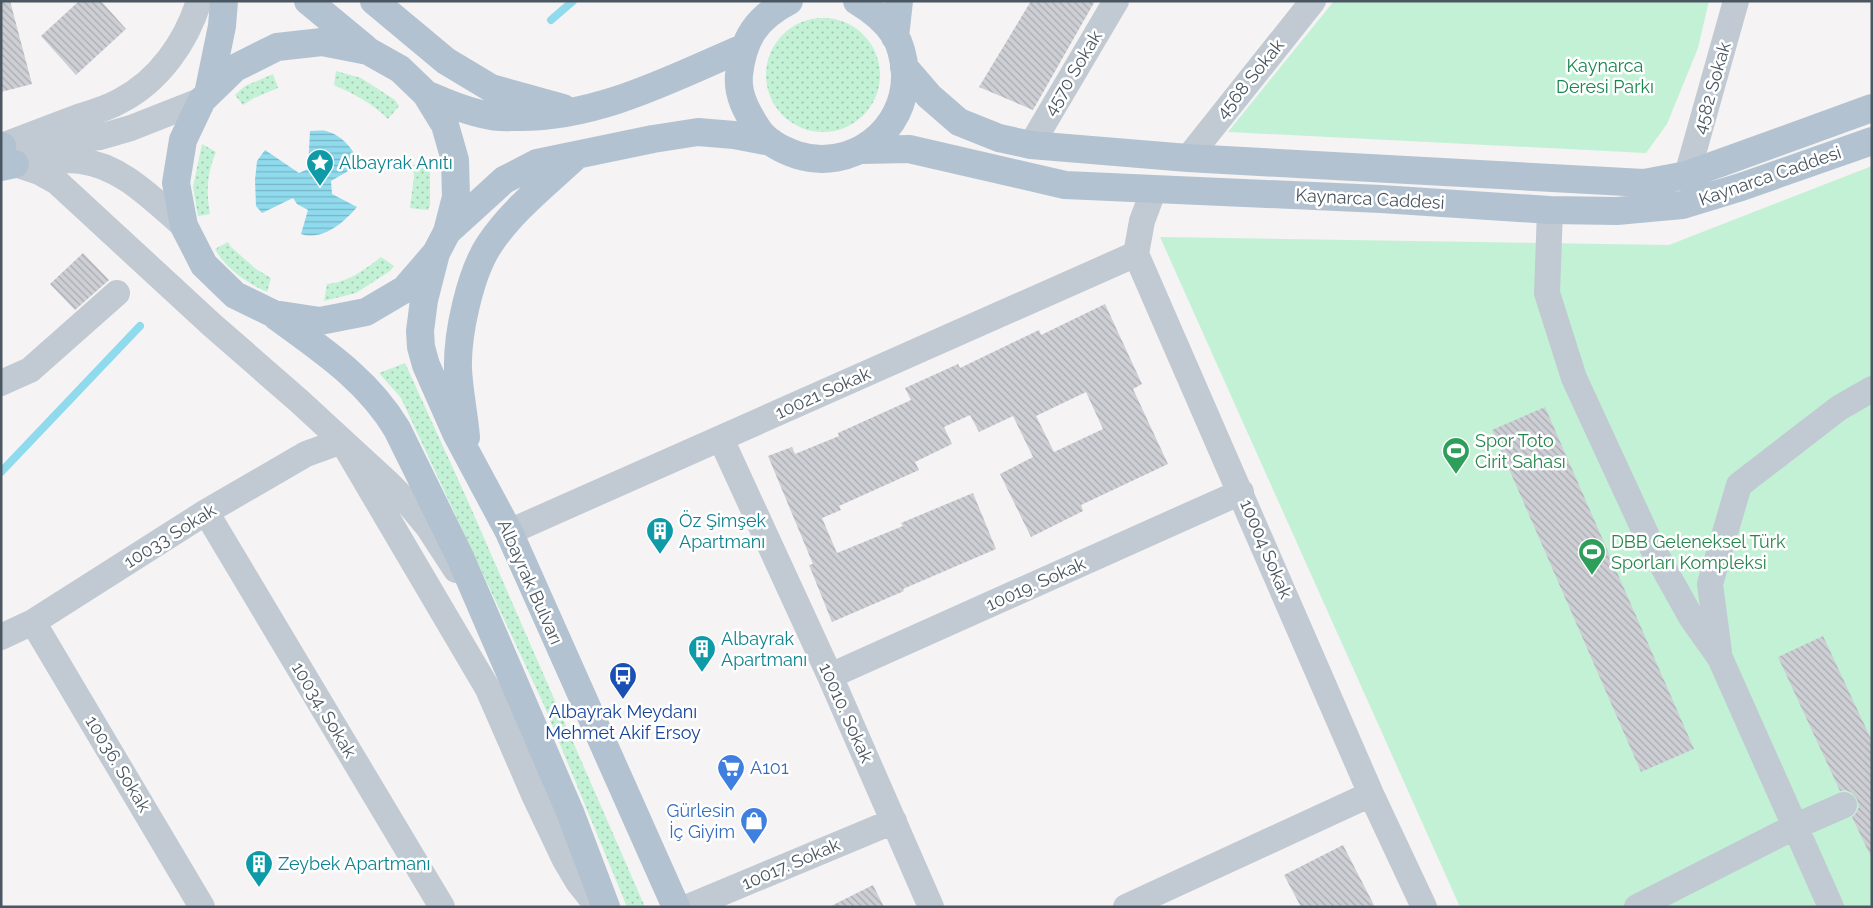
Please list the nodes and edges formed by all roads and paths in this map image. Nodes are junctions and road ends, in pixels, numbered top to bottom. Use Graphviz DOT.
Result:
graph roads {
  1 [pos="199,1"];
  2 [pos="224,1"];
  3 [pos="308,1"];
  4 [pos="375,1"];
  5 [pos="789,1"];
  6 [pos="857,1"];
  7 [pos="899,1"];
  8 [pos="1116,1"];
  9 [pos="1313,1"];
  10 [pos="1736,1"];
  11 [pos="895,37"];
  12 [pos="745,47"];
  13 [pos="368,51"];
  14 [pos="904,66"];
  15 [pos="426,94"];
  16 [pos="205,97"];
  17 [pos="1872,108"];
  18 [pos="577,111"];
  19 [pos="1872,141"];
  20 [pos="771,142"];
  21 [pos="1030,146"];
  22 [pos="862,150"];
  23 [pos="577,155"];
  24 [pos="5,156"];
  25 [pos="1188,158"];
  26 [pos="1687,175"];
  27 [pos="1154,189"];
  28 [pos="1550,210"];
  29 [pos="184,226"];
  30 [pos="441,243"];
  31 [pos="1136,254"];
  32 [pos="117,293"];
  33 [pos="274,314"];
  34 [pos="1,383"];
  35 [pos="1872,390"];
  36 [pos="721,439"];
  37 [pos="342,441"];
  38 [pos="469,456"];
  39 [pos="1241,492"];
  40 [pos="206,512"];
  41 [pos="509,532"];
  42 [pos="480,605"];
  43 [pos="33,622"];
  44 [pos="1,637"];
  45 [pos="1720,658"];
  46 [pos="830,676"];
  47 [pos="488,690"];
  48 [pos="532,724"];
  49 [pos="1371,794"];
  50 [pos="1844,805"];
  51 [pos="894,821"];
  52 [pos="1794,828"];
  53 [pos="202,907"];
  54 [pos="442,907"];
  55 [pos="600,907"];
  56 [pos="606,907"];
  57 [pos="676,907"];
  58 [pos="688,907"];
  59 [pos="931,907"];
  60 [pos="1126,907"];
  61 [pos="1424,907"];
  62 [pos="1637,907"];
  63 [pos="1830,907"];
  1 -- 24 [label="street"];
  2 -- 16 [label="main road"];
  3 -- 13 [label="main road"];
  4 -- 18 [label="main road"];
  5 -- 12 [label="main road, Kaynarca Caddesi"];
  6 -- 11 [label="main road, Kaynarca Caddesi"];
  7 -- 11 [label="main road"];
  8 -- 21 [label="street, 4570 Sokak"];
  9 -- 25 [label="street, 4568 Sokak"];
  10 -- 26 [label="street, 4582 Sokak"];
  11 -- 14 [label="main road, Kaynarca Caddesi"];
  12 -- 18 [label="main road"];
  12 -- 20 [label="main road, Kaynarca Caddesi"];
  13 -- 15 [label="main road"];
  13 -- 16 [label="main road"];
  14 -- 21 [label="main road, Kaynarca Caddesi"];
  14 -- 22 [label="main road, Kaynarca Caddesi"];
  15 -- 18 [label="main road"];
  15 -- 30 [label="main road, Albayrak Bulvarı"];
  16 -- 24 [label="street"];
  16 -- 29 [label="main road"];
  17 -- 26 [label="main road, Kaynarca Caddesi"];
  19 -- 28 [label="main road, Kaynarca Caddesi"];
  20 -- 22 [label="main road, Kaynarca Caddesi"];
  20 -- 23 [label="main road, Kaynarca Caddesi"];
  21 -- 25 [label="main road, Kaynarca Caddesi"];
  22 -- 27 [label="main road, Kaynarca Caddesi"];
  23 -- 30 [label="main road, Kaynarca Caddesi"];
  23 -- 38 [label="main road"];
  24 -- 29 [label="street"];
  24 -- 37 [label="street"];
  25 -- 26 [label="main road, Kaynarca Caddesi"];
  27 -- 28 [label="main road, Kaynarca Caddesi"];
  27 -- 31 [label="street"];
  28 -- 45 [label="street"];
  29 -- 33 [label="main road"];
  30 -- 33 [label="main road, Kaynarca Caddesi"];
  30 -- 38 [label="main road, Albayrak Bulvarı"];
  31 -- 36 [label="street, 10021 Sokak"];
  31 -- 39 [label="street, 10004 Sokak"];
  32 -- 34 [label="street"];
  33 -- 42 [label="main road"];
  35 -- 45 [label="street"];
  36 -- 41 [label="street, 10021 Sokak"];
  36 -- 46 [label="street, 10010. Sokak"];
  37 -- 40 [label="street, 10033 Sokak"];
  37 -- 42 [label="street"];
  37 -- 47 [label="street"];
  38 -- 41 [label="main road, Albayrak Bulvarı"];
  39 -- 46 [label="street, 10019. Sokak"];
  39 -- 49 [label="street, 10004 Sokak"];
  40 -- 43 [label="street, 10033 Sokak"];
  40 -- 54 [label="street, 10034. Sokak"];
  41 -- 57 [label="main road, Albayrak Bulvarı"];
  42 -- 48 [label="main road"];
  43 -- 44 [label="street, 10033 Sokak"];
  43 -- 53 [label="street, 10036. Sokak"];
  45 -- 52 [label="street"];
  46 -- 51 [label="street, 10010. Sokak"];
  47 -- 48 [label="street"];
  47 -- 55 [label="street"];
  48 -- 56 [label="main road"];
  49 -- 60 [label="street"];
  49 -- 61 [label="street, 10004 Sokak"];
  50 -- 52 [label="street"];
  51 -- 58 [label="street, 10017. Sokak"];
  51 -- 59 [label="street, 10010. Sokak"];
  52 -- 62 [label="street"];
  52 -- 63 [label="street"];
}
